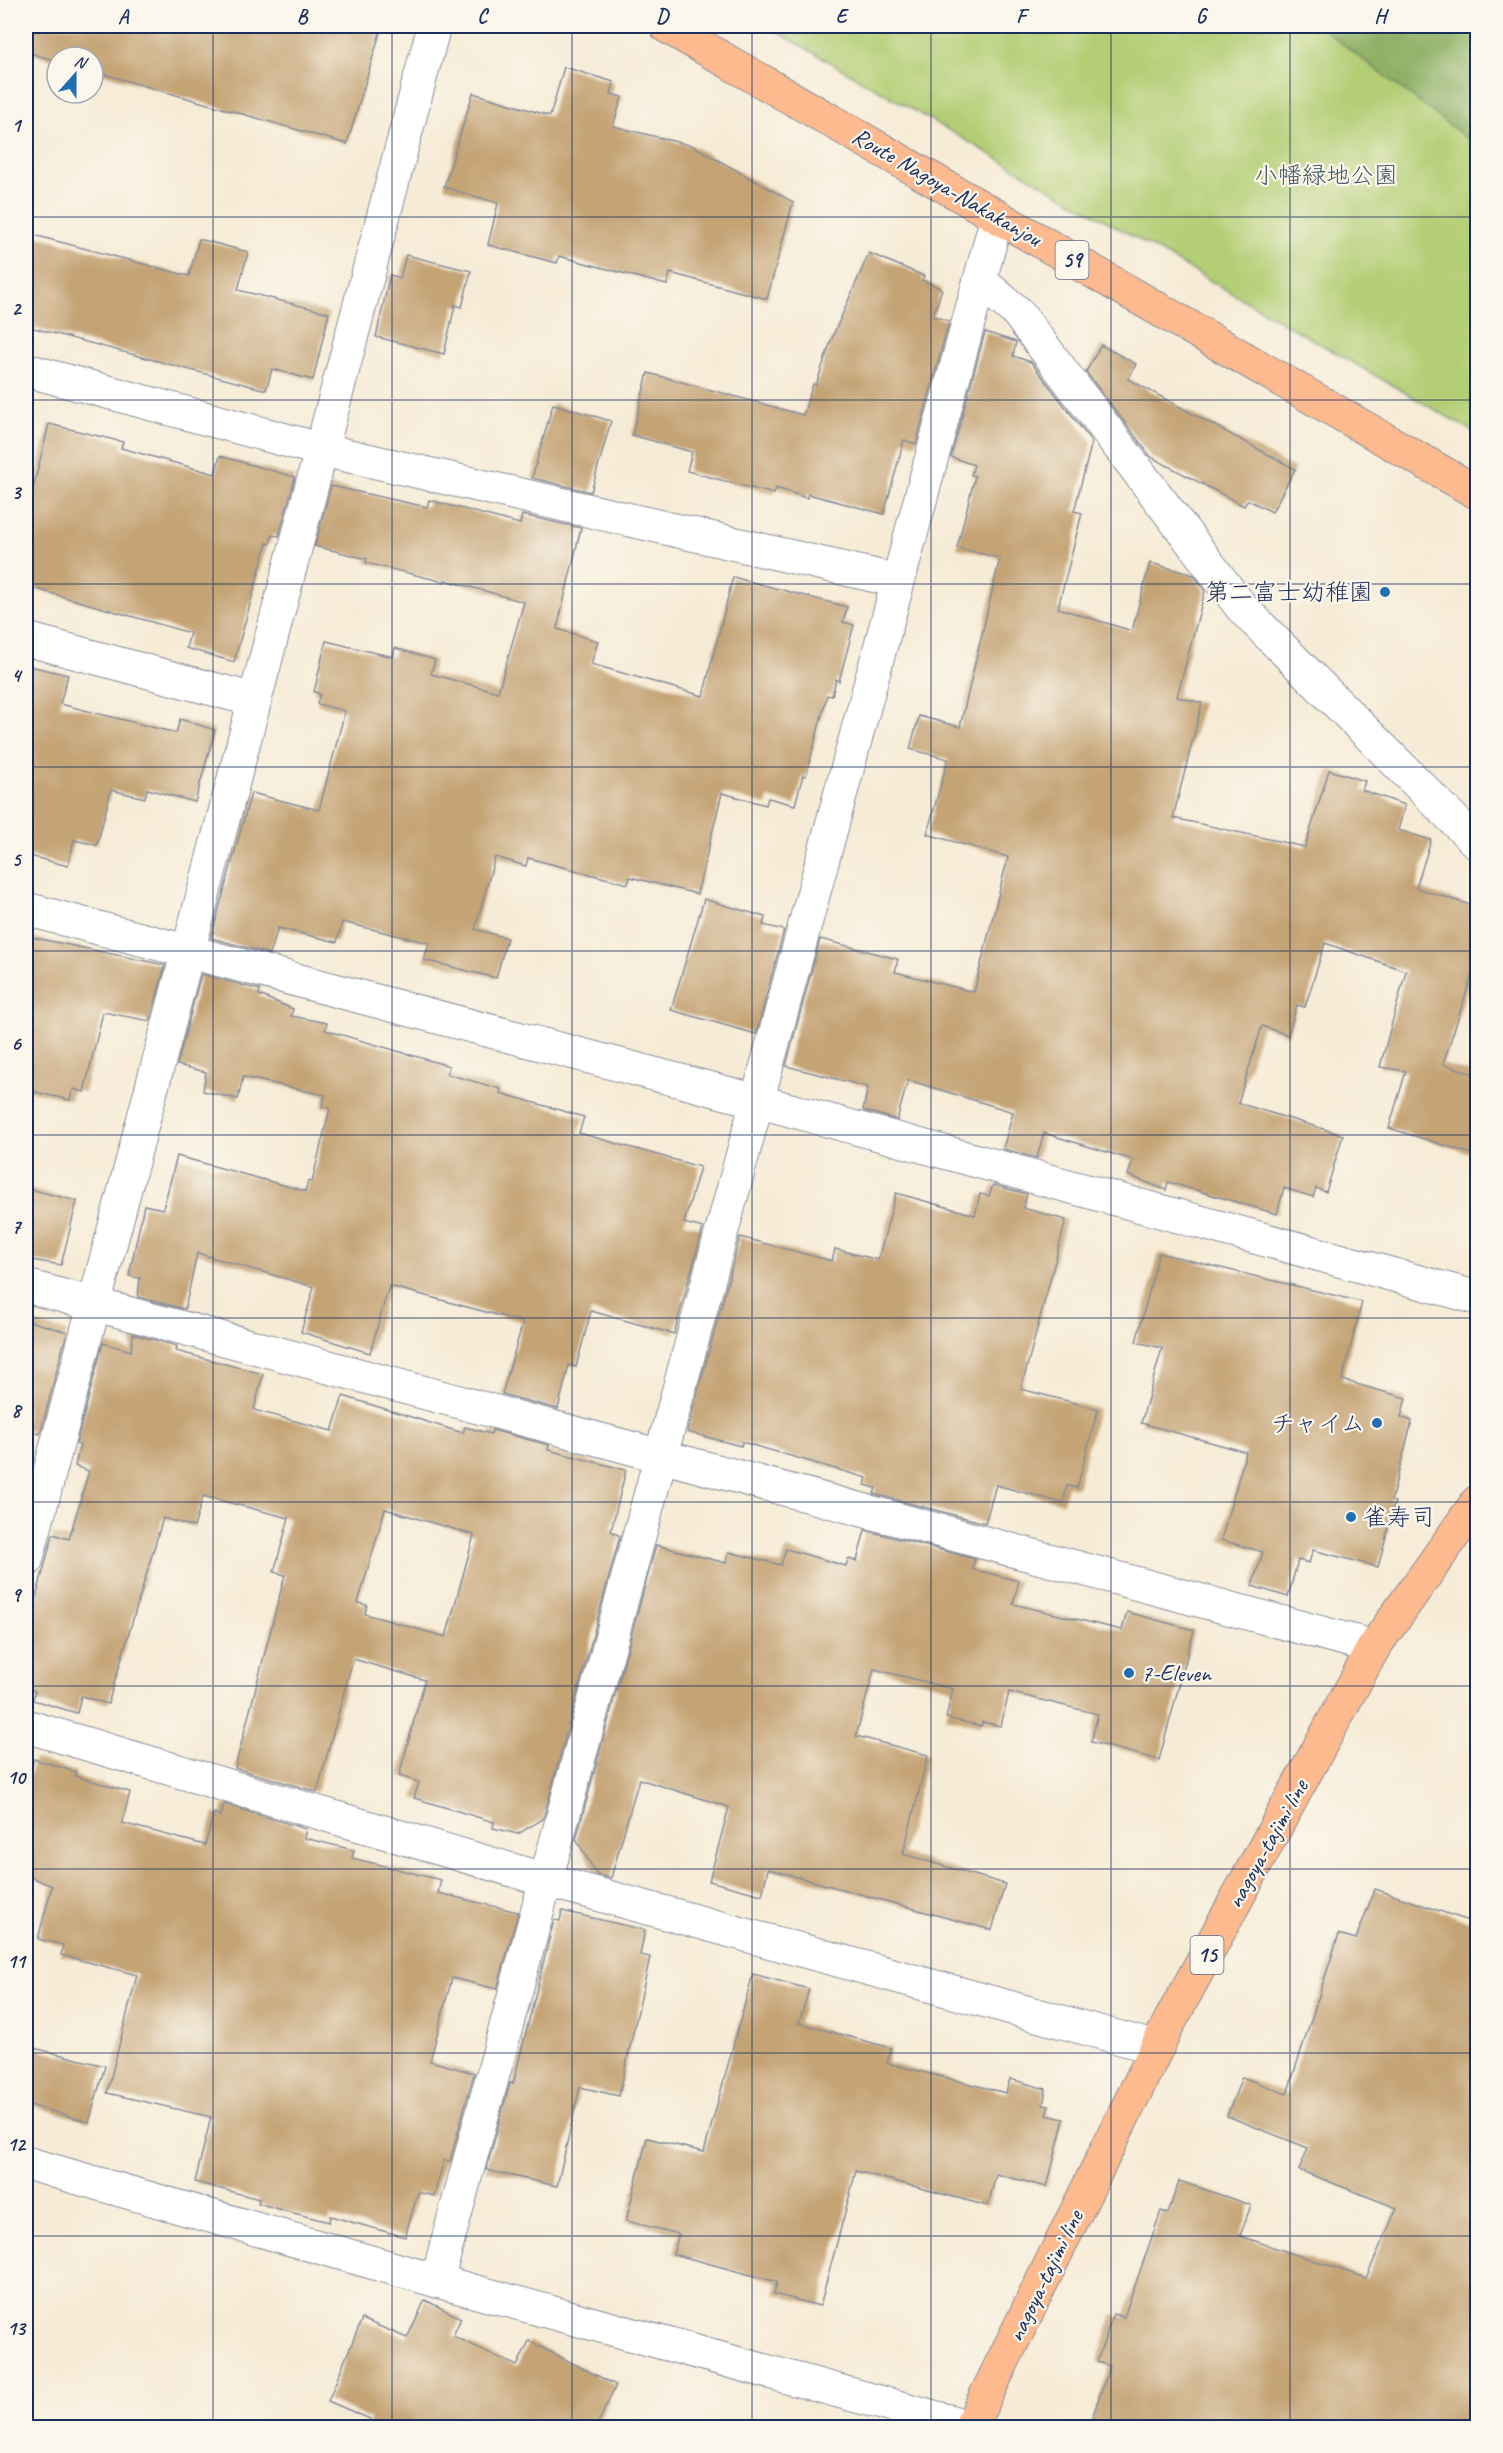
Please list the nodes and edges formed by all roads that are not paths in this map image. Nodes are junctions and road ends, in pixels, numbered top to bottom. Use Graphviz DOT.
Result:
graph roads {
  1 [pos="434,26"];
  2 [pos="666,26"];
  3 [pos="997,217"];
  4 [pos="980,281"];
  5 [pos="26,370"];
  6 [pos="319,449"];
  7 [pos="1478,493"];
  8 [pos="898,581"];
  9 [pos="26,639"];
  10 [pos="254,700"];
  11 [pos="1478,844"];
  12 [pos="26,909"];
  13 [pos="188,951"];
  14 [pos="757,1101"];
  15 [pos="26,1286"];
  16 [pos="1478,1298"];
  17 [pos="95,1304"];
  18 [pos="662,1454"];
  19 [pos="1478,1501"];
  20 [pos="26,1561"];
  21 [pos="1374,1647"];
  22 [pos="26,1726"];
  23 [pos="546,1880"];
  24 [pos="1157,2048"];
  25 [pos="26,2163"];
  26 [pos="437,2281"];
  27 [pos="970,2427"];
  1 -- 6 [label="street"];
  2 -- 3 [label="main road, Route Nagoya-Nakakanjou / 59"];
  3 -- 4 [label="street"];
  3 -- 7 [label="main road, Route Nagoya-Nakakanjou / 59"];
  4 -- 8 [label="street"];
  4 -- 11 [label="street"];
  5 -- 6 [label="street"];
  6 -- 8 [label="street"];
  6 -- 10 [label="street"];
  8 -- 14 [label="street"];
  9 -- 10 [label="street"];
  10 -- 13 [label="street"];
  12 -- 13 [label="street"];
  13 -- 14 [label="street"];
  13 -- 17 [label="street"];
  14 -- 16 [label="street"];
  14 -- 18 [label="street"];
  15 -- 17 [label="street"];
  17 -- 18 [label="street"];
  17 -- 20 [label="street"];
  18 -- 21 [label="street"];
  18 -- 23 [label="street"];
  19 -- 21 [label="main road, nagoya-tajimi line / 15"];
  21 -- 24 [label="main road, nagoya-tajimi line / 15"];
  22 -- 23 [label="street"];
  23 -- 24 [label="street"];
  23 -- 26 [label="street"];
  24 -- 27 [label="main road, nagoya-tajimi line / 15"];
  25 -- 26 [label="street"];
  26 -- 27 [label="street"];
}
